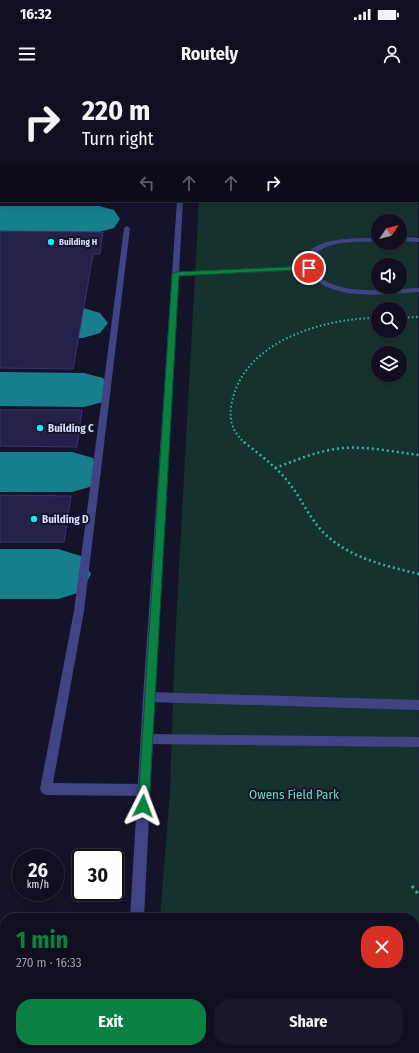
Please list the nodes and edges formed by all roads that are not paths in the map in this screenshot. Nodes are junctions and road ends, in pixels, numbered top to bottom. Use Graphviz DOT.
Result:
graph roads {
  1 [pos="180,202"];
  2 [pos="127,228"];
  3 [pos="407,239"];
  4 [pos="371,240"];
  5 [pos="419,240"];
  6 [pos="309,268"];
  7 [pos="176,274"];
  8 [pos="419,290"];
  9 [pos="149,697"];
  10 [pos="419,705"];
  11 [pos="147,738"];
  12 [pos="419,742"];
  13 [pos="144,790"];
  14 [pos="137,913"];
  1 -- 7 [label="street"];
  2 -- 13 [label="street"];
  3 -- 5 [label="street"];
  4 -- 6 [label="street"];
  6 -- 7 [label="street"];
  6 -- 8 [label="street"];
  7 -- 9 [label="street"];
  9 -- 10 [label="street"];
  9 -- 11 [label="street"];
  11 -- 12 [label="street"];
  11 -- 13 [label="street"];
  13 -- 14 [label="street"];
}
